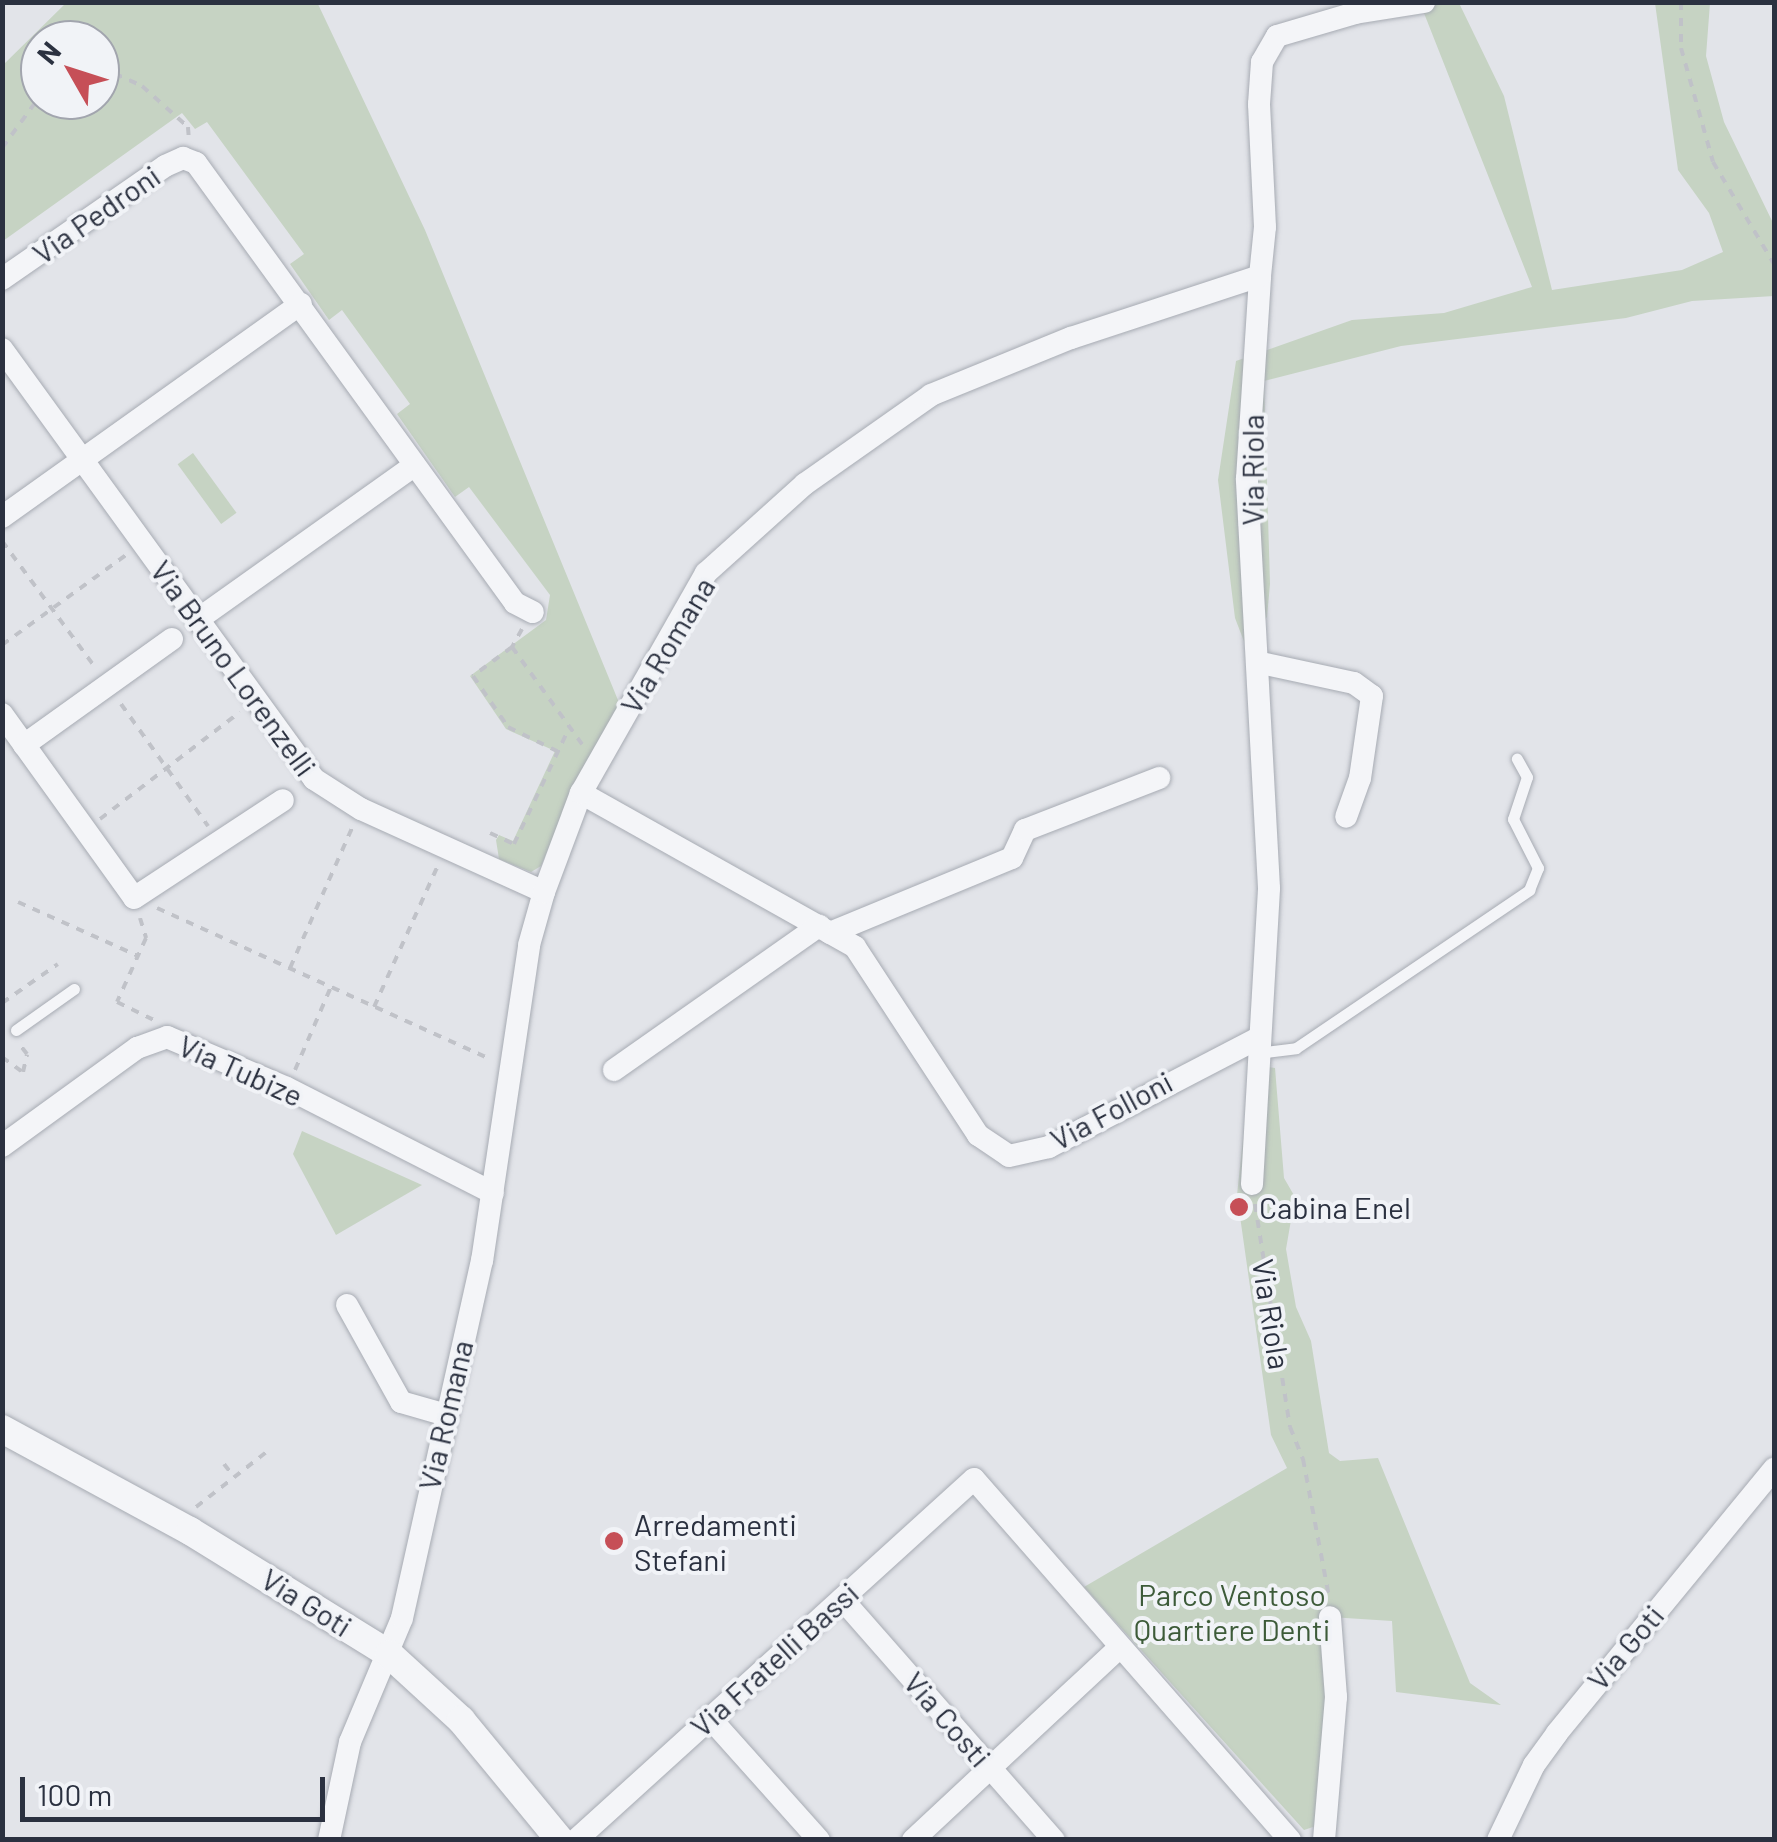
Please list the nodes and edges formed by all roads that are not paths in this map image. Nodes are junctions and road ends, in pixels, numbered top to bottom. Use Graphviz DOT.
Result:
graph roads {
  1 [pos="1424,2"];
  2 [pos="1260,276"];
  3 [pos="2,279"];
  4 [pos="301,304"];
  5 [pos="2,349"];
  6 [pos="83,460"];
  7 [pos="415,465"];
  8 [pos="2,517"];
  9 [pos="532,612"];
  10 [pos="197,620"];
  11 [pos="172,639"];
  12 [pos="1261,663"];
  13 [pos="2,714"];
  14 [pos="24,745"];
  15 [pos="1517,759"];
  16 [pos="1159,778"];
  17 [pos="581,793"];
  18 [pos="283,800"];
  19 [pos="1346,817"];
  20 [pos="544,892"];
  21 [pos="825,929"];
  22 [pos="74,989"];
  23 [pos="16,1030"];
  24 [pos="1258,1046"];
  25 [pos="614,1070"];
  26 [pos="2,1146"];
  27 [pos="1252,1184"];
  28 [pos="493,1193"];
  29 [pos="346,1305"];
  30 [pos="444,1414"];
  31 [pos="2,1429"];
  32 [pos="1774,1469"];
  33 [pos="842,1598"];
  34 [pos="1330,1617"];
  35 [pos="1119,1648"];
  36 [pos="389,1654"];
  37 [pos="708,1717"];
  38 [pos="992,1769"];
  39 [pos="330,1840"];
  40 [pos="560,1840"];
  41 [pos="576,1840"];
  42 [pos="818,1840"];
  43 [pos="914,1840"];
  44 [pos="1054,1840"];
  45 [pos="1290,1840"];
  46 [pos="1324,1840"];
  47 [pos="1498,1840"];
  1 -- 2 [label="street"];
  2 -- 12 [label="street, Via Riola"];
  2 -- 17 [label="street, Via Romana"];
  3 -- 4 [label="street, Via Pedroni"];
  4 -- 6 [label="street"];
  4 -- 7 [label="street, Via Pedroni"];
  5 -- 6 [label="street, Via Bruno Lorenzelli"];
  6 -- 8 [label="street"];
  6 -- 10 [label="street, Via Bruno Lorenzelli"];
  7 -- 9 [label="street, Via Pedroni"];
  7 -- 10 [label="street"];
  10 -- 20 [label="street, Via Bruno Lorenzelli"];
  11 -- 14 [label="street"];
  12 -- 19 [label="street"];
  12 -- 24 [label="street, Via Riola"];
  13 -- 14 [label="street"];
  14 -- 18 [label="street"];
  15 -- 24 [label="lane"];
  16 -- 21 [label="street"];
  17 -- 20 [label="street, Via Romana"];
  17 -- 21 [label="street, Via Folloni"];
  20 -- 28 [label="street, Via Romana"];
  21 -- 24 [label="street, Via Folloni"];
  21 -- 25 [label="street"];
  22 -- 23 [label="lane"];
  24 -- 27 [label="street, Via Riola"];
  26 -- 28 [label="street, Via Tubize"];
  28 -- 30 [label="street, Via Romana"];
  29 -- 30 [label="street"];
  30 -- 36 [label="street, Via Romana"];
  31 -- 36 [label="street, Via Goti"];
  32 -- 47 [label="street, Via Goti"];
  33 -- 35 [label="street, Via Fratelli Bassi"];
  33 -- 37 [label="street, Via Fratelli Bassi"];
  33 -- 38 [label="street, Via Costi"];
  34 -- 46 [label="street"];
  35 -- 38 [label="street"];
  35 -- 45 [label="street"];
  36 -- 39 [label="street, Via Romana"];
  36 -- 40 [label="street, Via Goti"];
  37 -- 41 [label="street, Via Fratelli Bassi"];
  37 -- 42 [label="street"];
  38 -- 43 [label="street"];
  38 -- 44 [label="street, Via Costi"];
}
